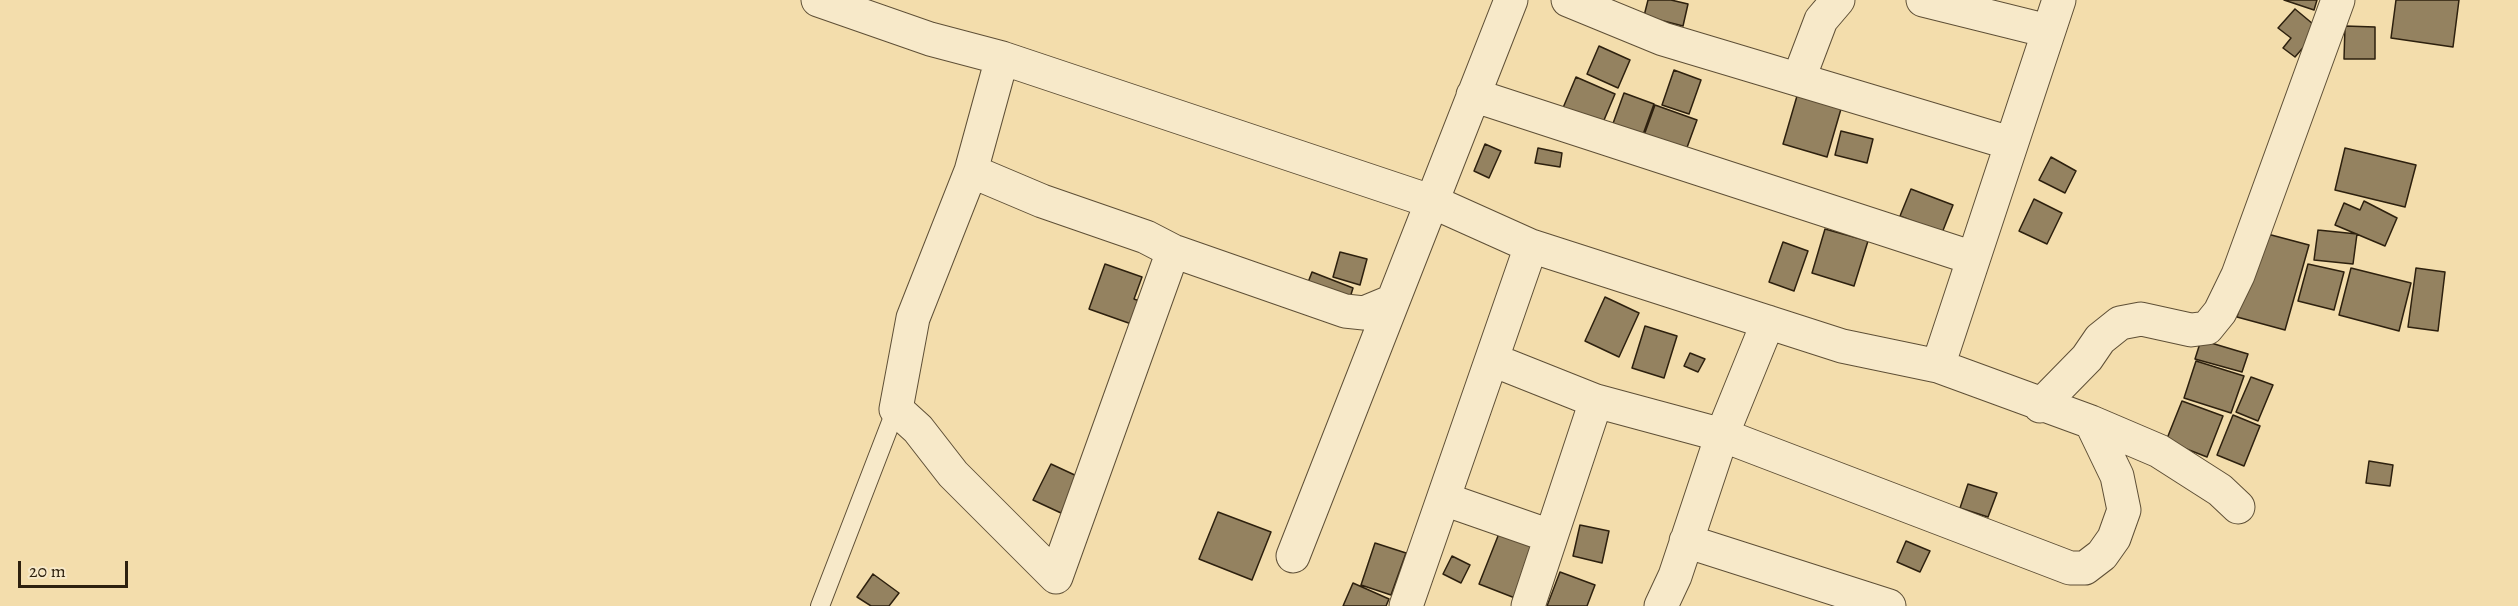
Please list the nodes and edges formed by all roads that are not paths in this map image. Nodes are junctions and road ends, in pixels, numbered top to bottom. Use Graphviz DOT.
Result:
graph roads {
  1 [pos="818,0"];
  2 [pos="1511,0"];
  3 [pos="1568,0"];
  4 [pos="1838,0"];
  5 [pos="1923,0"];
  6 [pos="2059,0"];
  7 [pos="2338,0"];
  8 [pos="2048,32"];
  9 [pos="1002,58"];
  10 [pos="1799,78"];
  11 [pos="1473,95"];
  12 [pos="2010,143"];
  13 [pos="971,171"];
  14 [pos="1433,202"];
  15 [pos="1531,246"];
  16 [pos="1173,251"];
  17 [pos="1973,258"];
  18 [pos="1393,301"];
  19 [pos="1768,322"];
  20 [pos="1493,360"];
  21 [pos="1938,366"];
  22 [pos="1596,401"];
  23 [pos="2040,406"];
  24 [pos="896,409"];
  25 [pos="2091,422"];
  26 [pos="1722,435"];
  27 [pos="1444,499"];
  28 [pos="2238,507"];
  29 [pos="1550,536"];
  30 [pos="1686,541"];
  31 [pos="1293,556"];
  32 [pos="820,606"];
  33 [pos="1406,606"];
  34 [pos="1528,606"];
  35 [pos="1661,606"];
  36 [pos="1889,606"];
  1 -- 9 [label="street"];
  2 -- 11 [label="street"];
  3 -- 10 [label="street"];
  4 -- 10 [label="street"];
  5 -- 8 [label="street"];
  6 -- 8 [label="street"];
  7 -- 23 [label="street"];
  8 -- 12 [label="street"];
  9 -- 13 [label="street"];
  9 -- 14 [label="street"];
  10 -- 12 [label="street"];
  11 -- 14 [label="street"];
  11 -- 17 [label="street"];
  12 -- 17 [label="street"];
  13 -- 16 [label="street"];
  13 -- 24 [label="street"];
  14 -- 15 [label="street"];
  14 -- 18 [label="street"];
  15 -- 19 [label="street"];
  15 -- 20 [label="street"];
  16 -- 18 [label="street"];
  16 -- 24 [label="street"];
  17 -- 21 [label="street"];
  18 -- 31 [label="street"];
  19 -- 21 [label="street"];
  19 -- 26 [label="street"];
  20 -- 22 [label="street"];
  20 -- 27 [label="street"];
  21 -- 23 [label="street"];
  22 -- 26 [label="street"];
  22 -- 29 [label="street"];
  23 -- 25 [label="street"];
  24 -- 32 [label="lane"];
  25 -- 26 [label="street"];
  25 -- 28 [label="street"];
  26 -- 30 [label="street"];
  27 -- 29 [label="street"];
  27 -- 33 [label="street"];
  29 -- 34 [label="street"];
  30 -- 35 [label="street"];
  30 -- 36 [label="street"];
}
